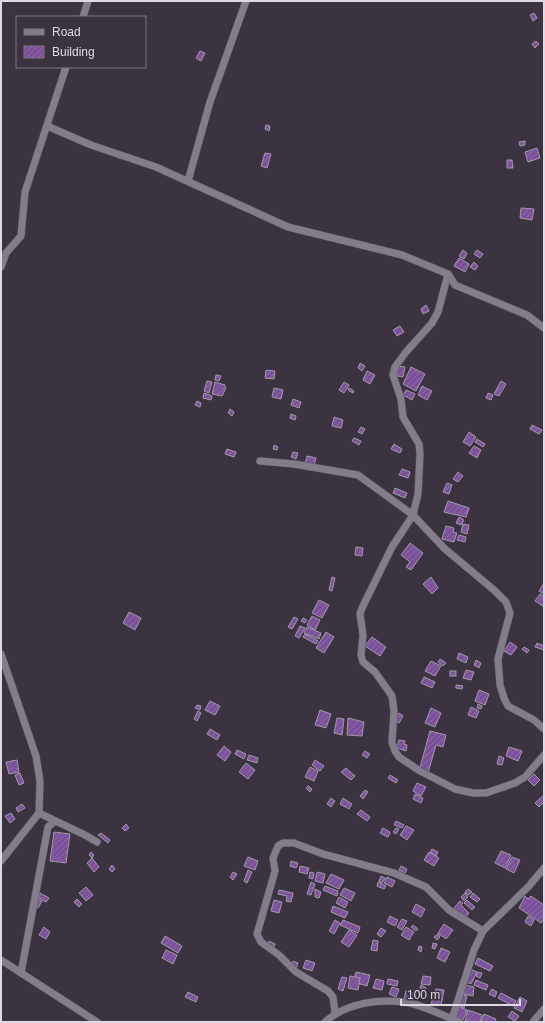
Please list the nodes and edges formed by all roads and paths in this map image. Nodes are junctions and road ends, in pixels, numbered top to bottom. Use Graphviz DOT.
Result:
graph roads {
  1 [pos="88,1"];
  2 [pos="246,1"];
  3 [pos="83,16"];
  4 [pos="66,68"];
  5 [pos="47,126"];
  6 [pos="188,181"];
  7 [pos="1,267"];
  8 [pos="448,274"];
  9 [pos="544,328"];
  10 [pos="260,461"];
  11 [pos="413,515"];
  12 [pos="1,654"];
  13 [pos="544,729"];
  14 [pos="544,755"];
  15 [pos="39,814"];
  16 [pos="55,821"];
  17 [pos="97,842"];
  18 [pos="1,861"];
  19 [pos="544,868"];
  20 [pos="483,931"];
  21 [pos="1,960"];
  22 [pos="21,973"];
  23 [pos="544,1009"];
  24 [pos="335,1013"];
  25 [pos="452,1019"];
  26 [pos="97,1022"];
  27 [pos="325,1022"];
  28 [pos="460,1022"];
  29 [pos="533,1022"];
  1 -- 3 [label="street"];
  2 -- 6 [label="street"];
  4 -- 5 [label="street"];
  5 -- 6 [label="street"];
  5 -- 7 [label="street"];
  6 -- 8 [label="street"];
  8 -- 9 [label="street"];
  8 -- 11 [label="street"];
  10 -- 11 [label="street"];
  11 -- 13 [label="street"];
  11 -- 14 [label="street"];
  12 -- 15 [label="street"];
  15 -- 16 [label="street"];
  15 -- 18 [label="street"];
  16 -- 17 [label="street"];
  16 -- 22 [label="street"];
  19 -- 20 [label="street"];
  20 -- 24 [label="street"];
  20 -- 25 [label="street"];
  21 -- 22 [label="street"];
  22 -- 26 [label="street"];
  23 -- 29 [label="street"];
  24 -- 25 [label="street"];
  24 -- 27 [label="street"];
  25 -- 28 [label="street"];
}
